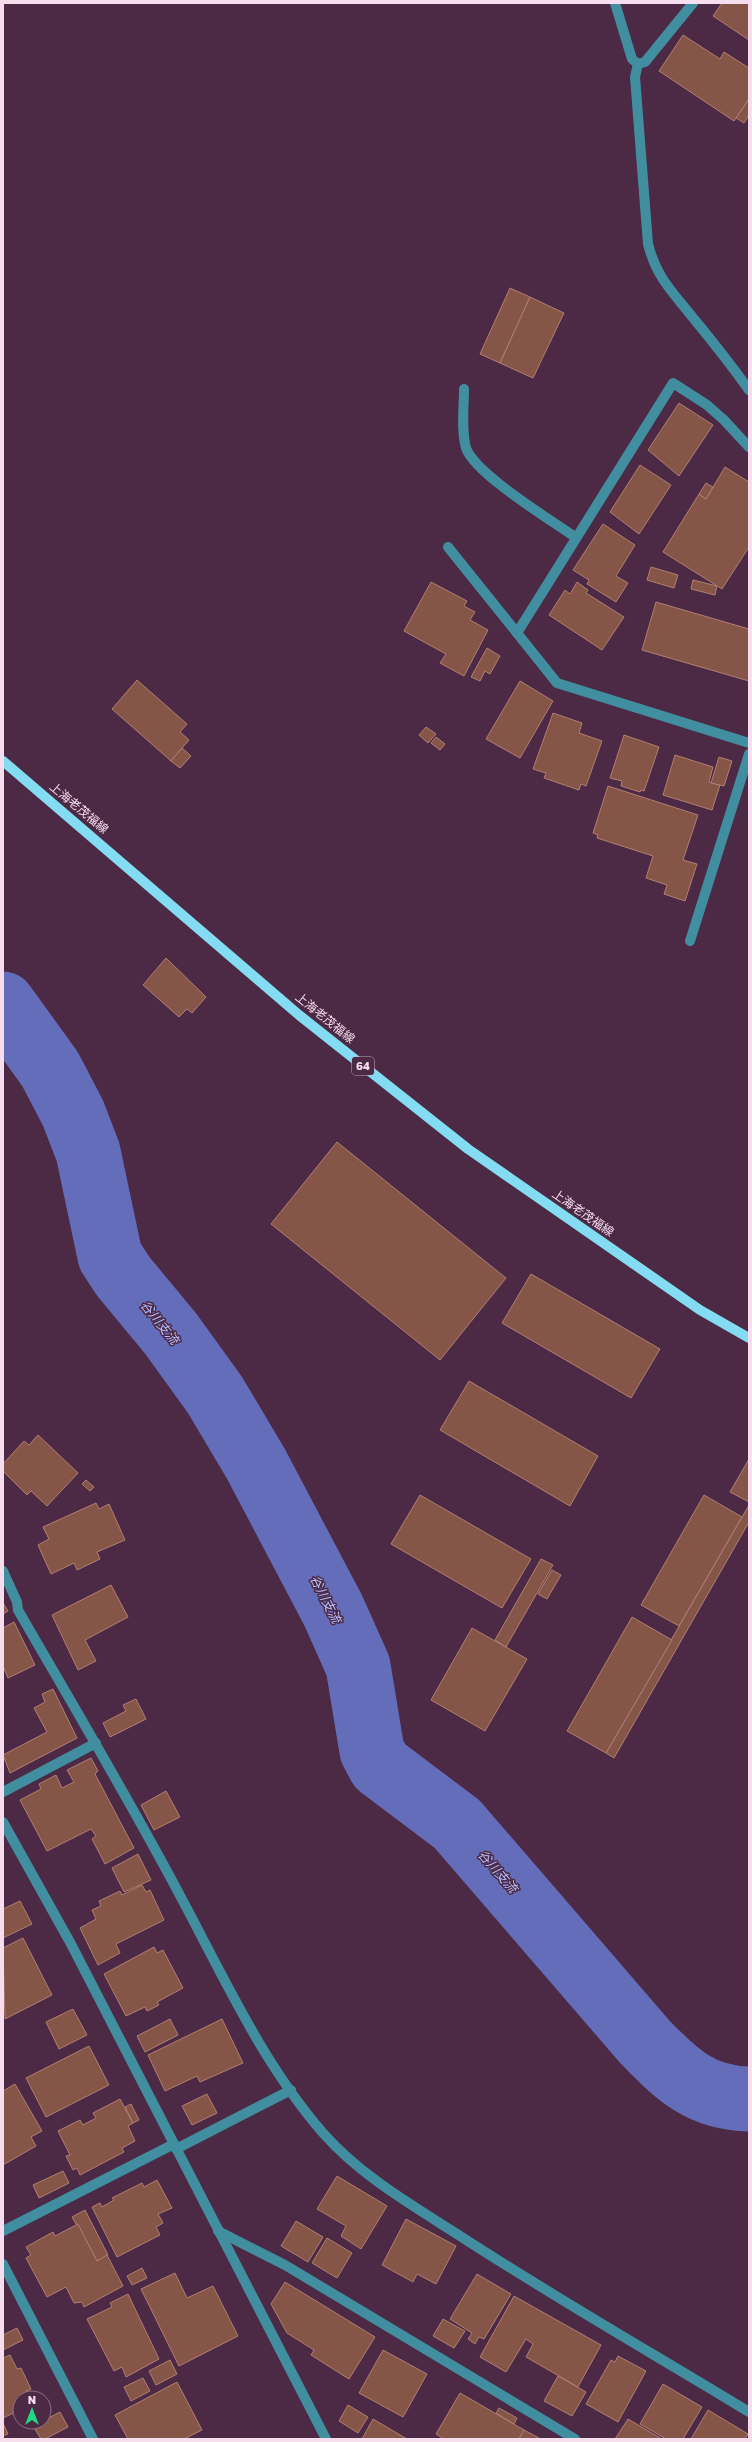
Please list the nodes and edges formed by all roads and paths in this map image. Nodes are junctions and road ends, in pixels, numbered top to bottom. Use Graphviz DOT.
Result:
graph roads {
  1 [pos="615,3"];
  2 [pos="693,3"];
  3 [pos="638,64"];
  4 [pos="464,389"];
  5 [pos="749,390"];
  6 [pos="749,447"];
  7 [pos="575,537"];
  8 [pos="448,547"];
  9 [pos="517,633"];
  10 [pos="749,743"];
  11 [pos="749,754"];
  12 [pos="3,761"];
  13 [pos="690,941"];
  14 [pos="749,1338"];
  15 [pos="3,1571"];
  16 [pos="96,1743"];
  17 [pos="3,1792"];
  18 [pos="3,1822"];
  19 [pos="290,2090"];
  20 [pos="175,2146"];
  21 [pos="3,2231"];
  22 [pos="218,2231"];
  23 [pos="3,2264"];
  24 [pos="749,2412"];
  25 [pos="93,2439"];
  26 [pos="326,2439"];
  27 [pos="576,2439"];
  1 -- 3 [label="street"];
  2 -- 3 [label="street"];
  3 -- 5 [label="street"];
  4 -- 7 [label="street"];
  6 -- 7 [label="street"];
  7 -- 9 [label="street"];
  8 -- 9 [label="street"];
  9 -- 10 [label="street"];
  11 -- 13 [label="street"];
  12 -- 14 [label="main road, 上海老茂福線 / 64"];
  15 -- 16 [label="street"];
  16 -- 17 [label="street"];
  16 -- 19 [label="street"];
  18 -- 20 [label="street"];
  19 -- 20 [label="street"];
  19 -- 24 [label="street"];
  20 -- 21 [label="street"];
  20 -- 22 [label="street"];
  22 -- 26 [label="street"];
  22 -- 27 [label="street"];
  23 -- 25 [label="street"];
}
